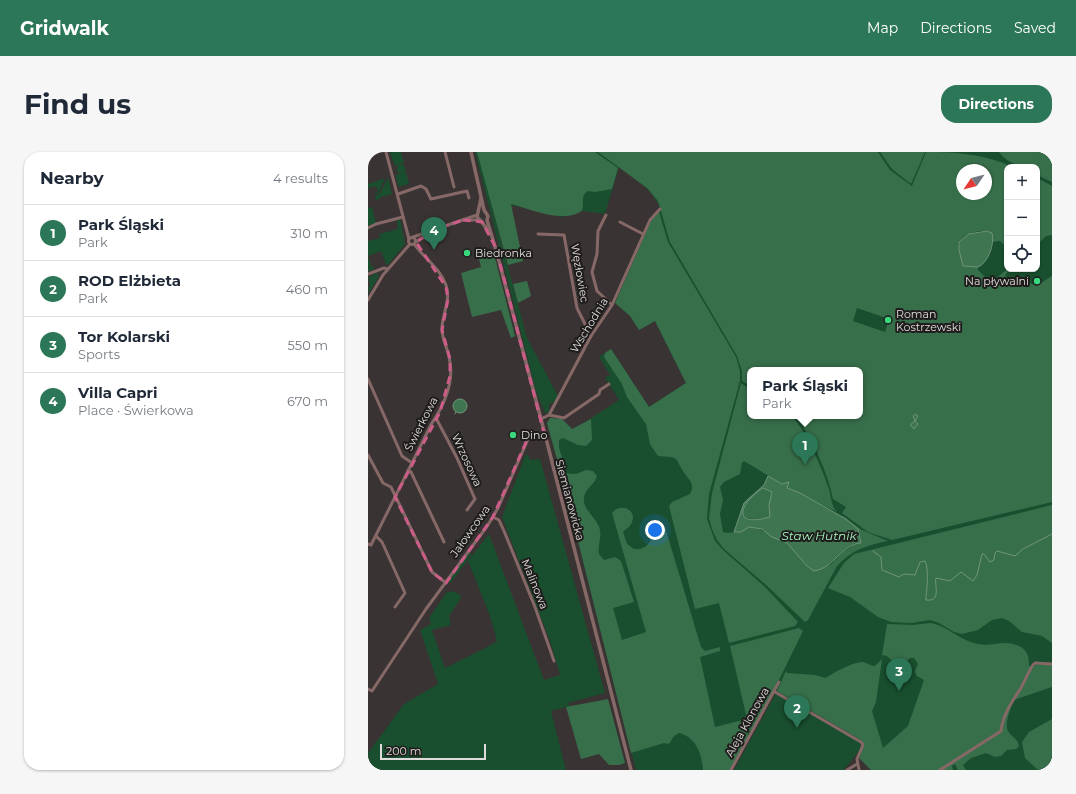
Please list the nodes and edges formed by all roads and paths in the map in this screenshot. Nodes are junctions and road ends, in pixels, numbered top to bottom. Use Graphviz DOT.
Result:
graph roads {
  1 [pos="386,152"];
  2 [pos="445,152"];
  3 [pos="471,152"];
  4 [pos="454,187"];
  5 [pos="398,194"];
  6 [pos="481,197"];
  7 [pos="469,198"];
  8 [pos="660,209"];
  9 [pos="485,211"];
  10 [pos="478,213"];
  11 [pos="606,215"];
  12 [pos="403,217"];
  13 [pos="466,220"];
  14 [pos="478,220"];
  15 [pos="487,220"];
  16 [pos="482,222"];
  17 [pos="620,222"];
  18 [pos="368,228"];
  19 [pos="435,230"];
  20 [pos="490,234"];
  21 [pos="538,234"];
  22 [pos="643,234"];
  23 [pos="414,237"];
  24 [pos="409,239"];
  25 [pos="413,243"];
  26 [pos="388,269"];
  27 [pos="368,274"];
  28 [pos="368,300"];
  29 [pos="612,305"];
  30 [pos="591,336"];
  31 [pos="368,379"];
  32 [pos="609,384"];
  33 [pos="549,415"];
  34 [pos="436,418"];
  35 [pos="541,418"];
  36 [pos="544,433"];
  37 [pos="368,455"];
  38 [pos="412,463"];
  39 [pos="408,470"];
  40 [pos="395,497"];
  41 [pos="467,510"];
  42 [pos="493,517"];
  43 [pos="376,536"];
  44 [pos="444,542"];
  45 [pos="369,544"];
  46 [pos="446,583"];
  47 [pos="395,607"];
  48 [pos="554,661"];
  49 [pos="1052,664"];
  50 [pos="779,682"];
  51 [pos="368,689"];
  52 [pos="775,692"];
  53 [pos="857,764"];
  54 [pos="631,770"];
  55 [pos="731,770"];
  56 [pos="847,770"];
  57 [pos="859,770"];
  58 [pos="940,770"];
  1 -- 5 [label="street"];
  2 -- 4 [label="street"];
  3 -- 6 [label="street"];
  5 -- 7 [label="street"];
  5 -- 12 [label="street"];
  6 -- 9 [label="street"];
  6 -- 10 [label="street"];
  8 -- 22 [label="street, Wschodnia"];
  9 -- 10 [label="street"];
  9 -- 15 [label="street"];
  10 -- 13 [label="street"];
  10 -- 14 [label="street"];
  11 -- 29 [label="street"];
  12 -- 18 [label="street"];
  12 -- 24 [label="street"];
  13 -- 14 [label="street"];
  13 -- 19 [label="street"];
  14 -- 16 [label="street"];
  15 -- 16 [label="street"];
  15 -- 20 [label="street, Siemianowicka"];
  16 -- 20 [label="street, Siemianowicka"];
  17 -- 22 [label="street"];
  19 -- 23 [label="street"];
  19 -- 25 [label="street"];
  20 -- 35 [label="street, Siemianowicka"];
  21 -- 30 [label="street, Węzłowiec"];
  22 -- 29 [label="street, Wschodnia"];
  23 -- 24 [label="street"];
  23 -- 25 [label="street"];
  24 -- 25 [label="street"];
  25 -- 26 [label="street"];
  25 -- 34 [label="street, Świerkowa"];
  26 -- 27 [label="street"];
  26 -- 28 [label="street"];
  29 -- 30 [label="street, Wschodnia"];
  30 -- 33 [label="street, Wschodnia"];
  31 -- 38 [label="street"];
  32 -- 33 [label="street"];
  33 -- 35 [label="street"];
  34 -- 38 [label="street, Świerkowa"];
  34 -- 41 [label="street, Wrzosowa"];
  35 -- 36 [label="street, Siemianowicka"];
  36 -- 42 [label="street, Jałowcowa"];
  36 -- 54 [label="street, Siemianowicka"];
  37 -- 40 [label="street"];
  38 -- 39 [label="street, Świerkowa"];
  39 -- 40 [label="street, Świerkowa"];
  39 -- 44 [label="street"];
  40 -- 43 [label="street, Świerkowa"];
  40 -- 46 [label="street"];
  42 -- 46 [label="street, Jałowcowa"];
  42 -- 48 [label="street, Malinowa"];
  43 -- 45 [label="street, Świerkowa"];
  43 -- 47 [label="street"];
  46 -- 51 [label="street, Jałowcowa"];
  49 -- 58 [label="street"];
  50 -- 52 [label="street, Aleja Klonowa"];
  52 -- 53 [label="street"];
  52 -- 55 [label="street, Aleja Klonowa"];
  53 -- 56 [label="street"];
  53 -- 57 [label="street"];
}
